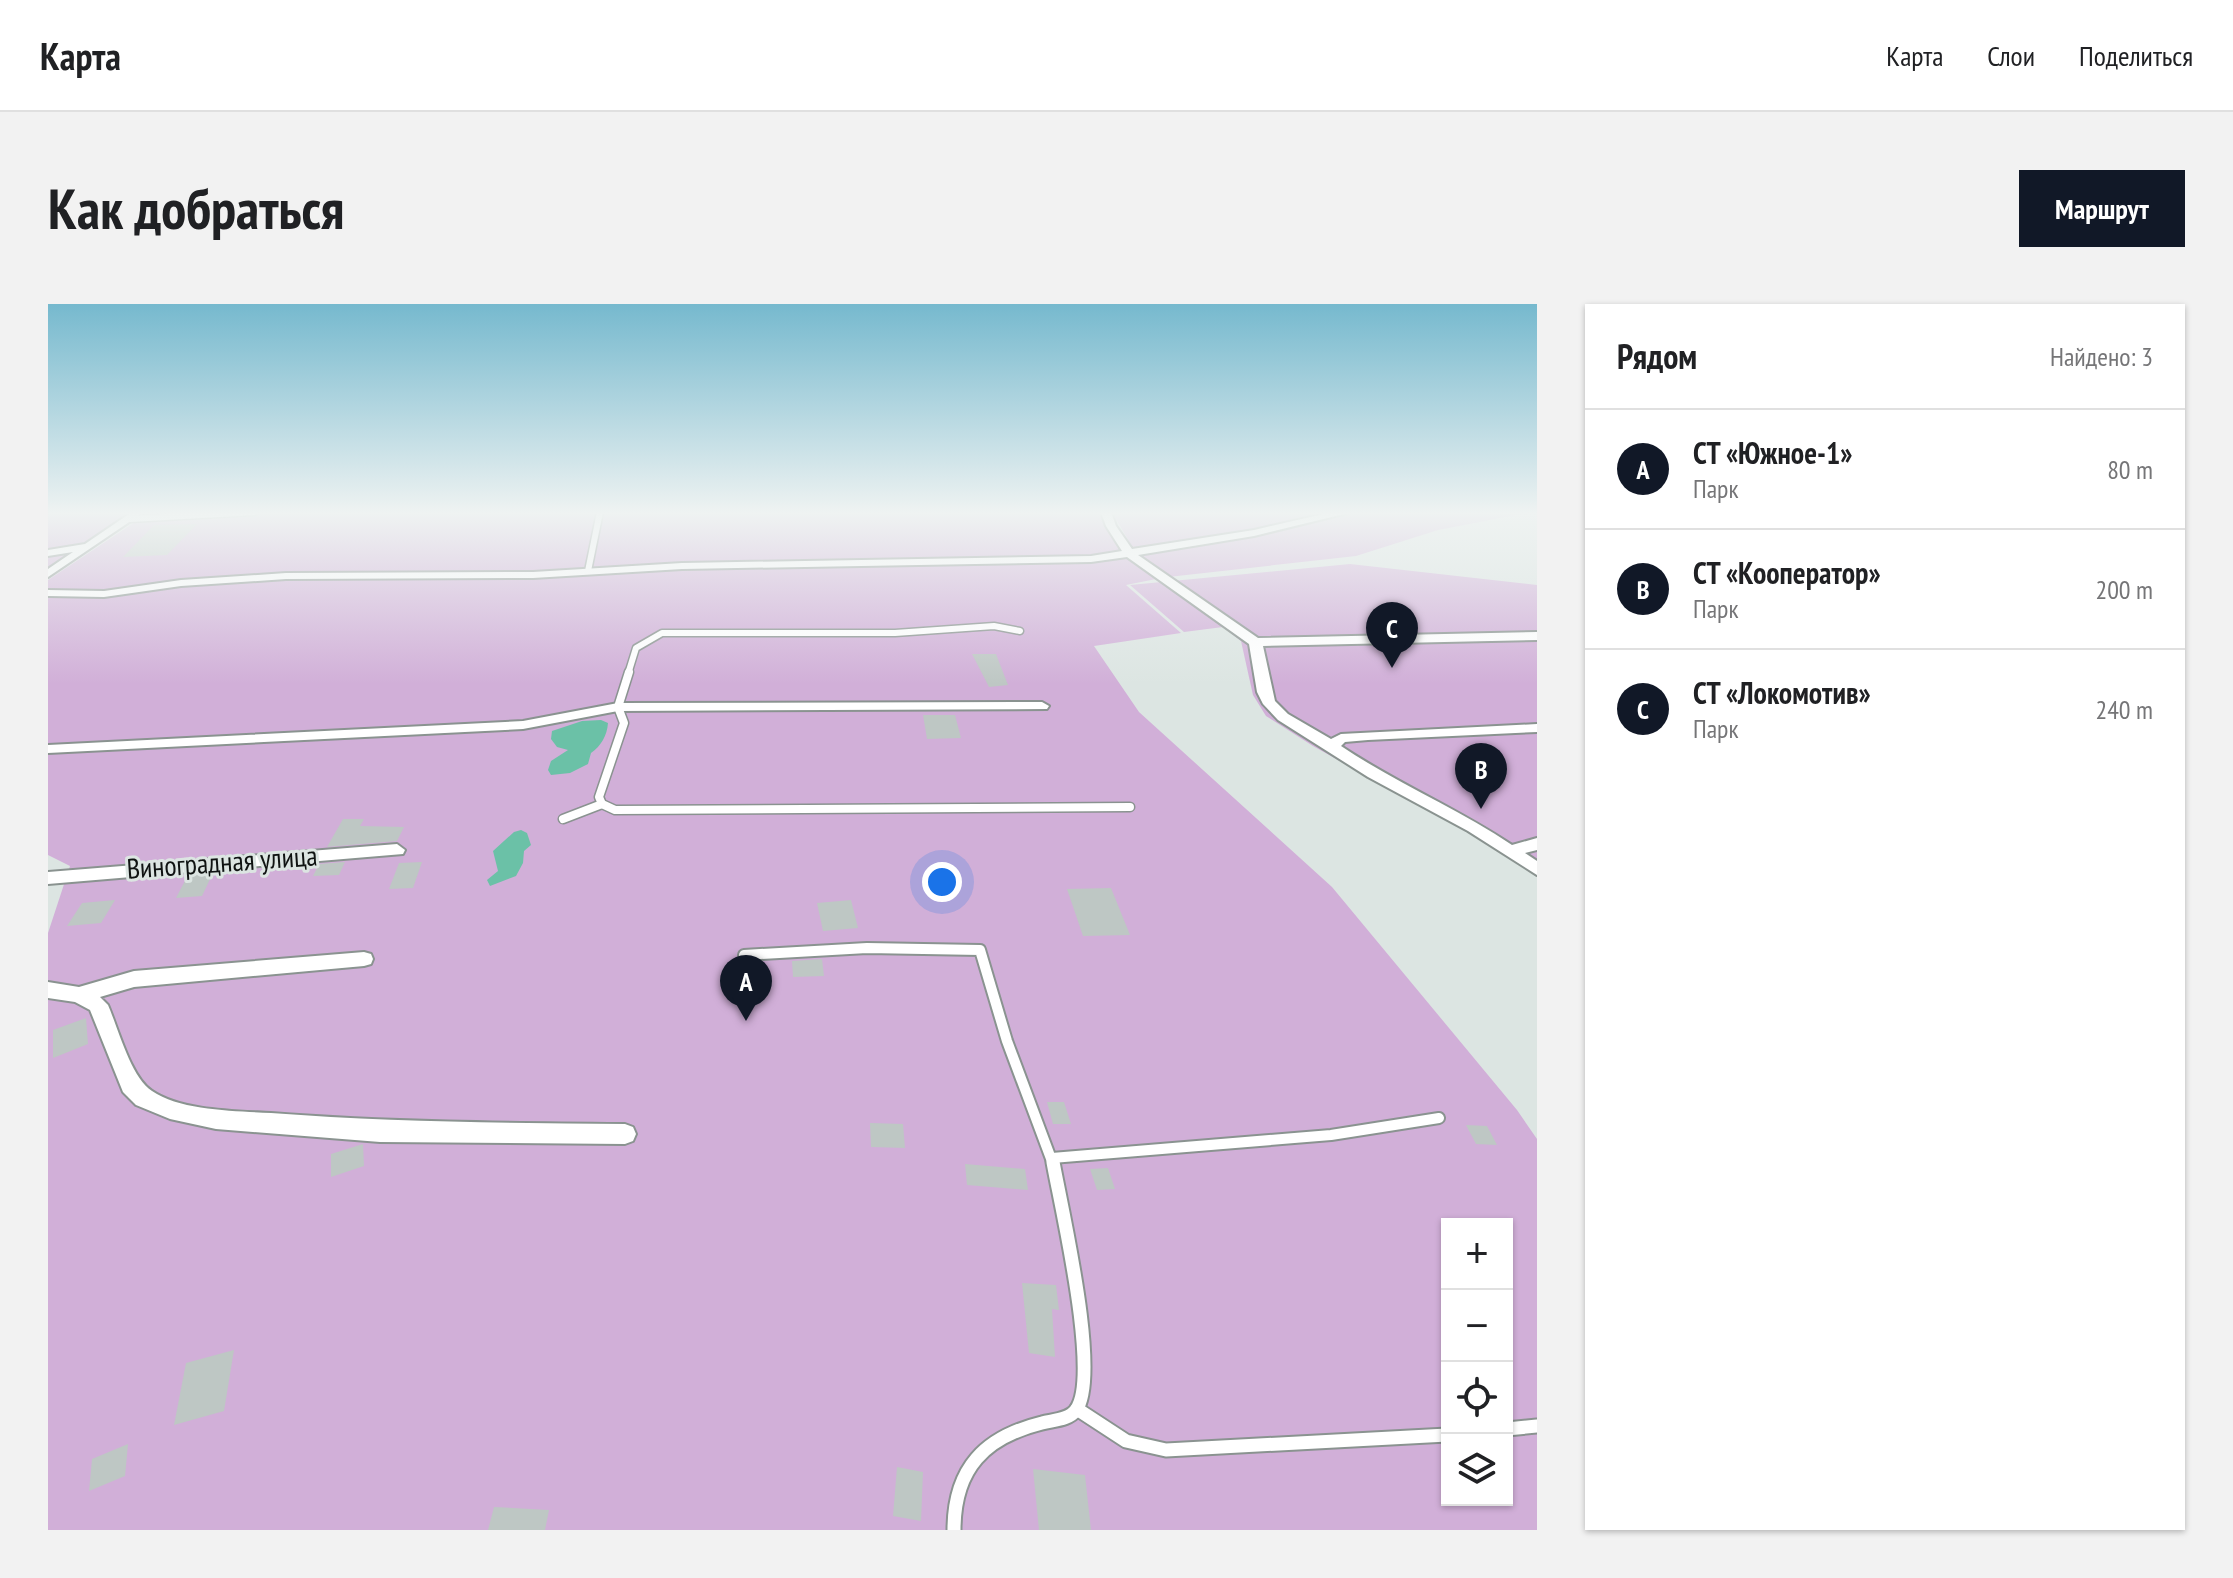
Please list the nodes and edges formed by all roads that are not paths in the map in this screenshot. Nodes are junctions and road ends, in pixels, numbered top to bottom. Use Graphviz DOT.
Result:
graph roads {
  1 [pos="663,569"];
  2 [pos="1152,569"];
  3 [pos="588,571"];
  4 [pos="48,593"];
  5 [pos="1020,631"];
  6 [pos="1537,636"];
  7 [pos="1255,642"];
  8 [pos="1042,706"];
  9 [pos="618,707"];
  10 [pos="1537,728"];
  11 [pos="1332,746"];
  12 [pos="48,749"];
  13 [pos="602,804"];
  14 [pos="1130,807"];
  15 [pos="563,819"];
  16 [pos="1537,844"];
  17 [pos="397,850"];
  18 [pos="1510,851"];
  19 [pos="1537,869"];
  20 [pos="48,878"];
  21 [pos="744,955"];
  22 [pos="364,959"];
  23 [pos="48,990"];
  24 [pos="79,995"];
  25 [pos="1439,1118"];
  26 [pos="625,1134"];
  27 [pos="1052,1158"];
  28 [pos="1077,1409"];
  29 [pos="1537,1426"];
  30 [pos="1513,1428"];
  31 [pos="1441,1435"];
  32 [pos="954,1530"];
  1 -- 3 [label="street"];
  2 -- 7 [label="street"];
  3 -- 4 [label="street"];
  5 -- 9 [label="lane"];
  6 -- 7 [label="street"];
  7 -- 11 [label="street"];
  8 -- 9 [label="street"];
  9 -- 12 [label="street"];
  9 -- 13 [label="lane"];
  10 -- 11 [label="street"];
  11 -- 18 [label="street"];
  13 -- 14 [label="lane"];
  13 -- 15 [label="lane"];
  16 -- 18 [label="street"];
  17 -- 20 [label="street, Виноградная улица"];
  18 -- 19 [label="street"];
  21 -- 27 [label="lane"];
  22 -- 24 [label="street"];
  23 -- 24 [label="street"];
  24 -- 26 [label="street"];
  25 -- 27 [label="lane"];
  27 -- 28 [label="lane"];
  28 -- 31 [label="lane"];
  28 -- 32 [label="lane"];
  29 -- 30 [label="lane"];
}
